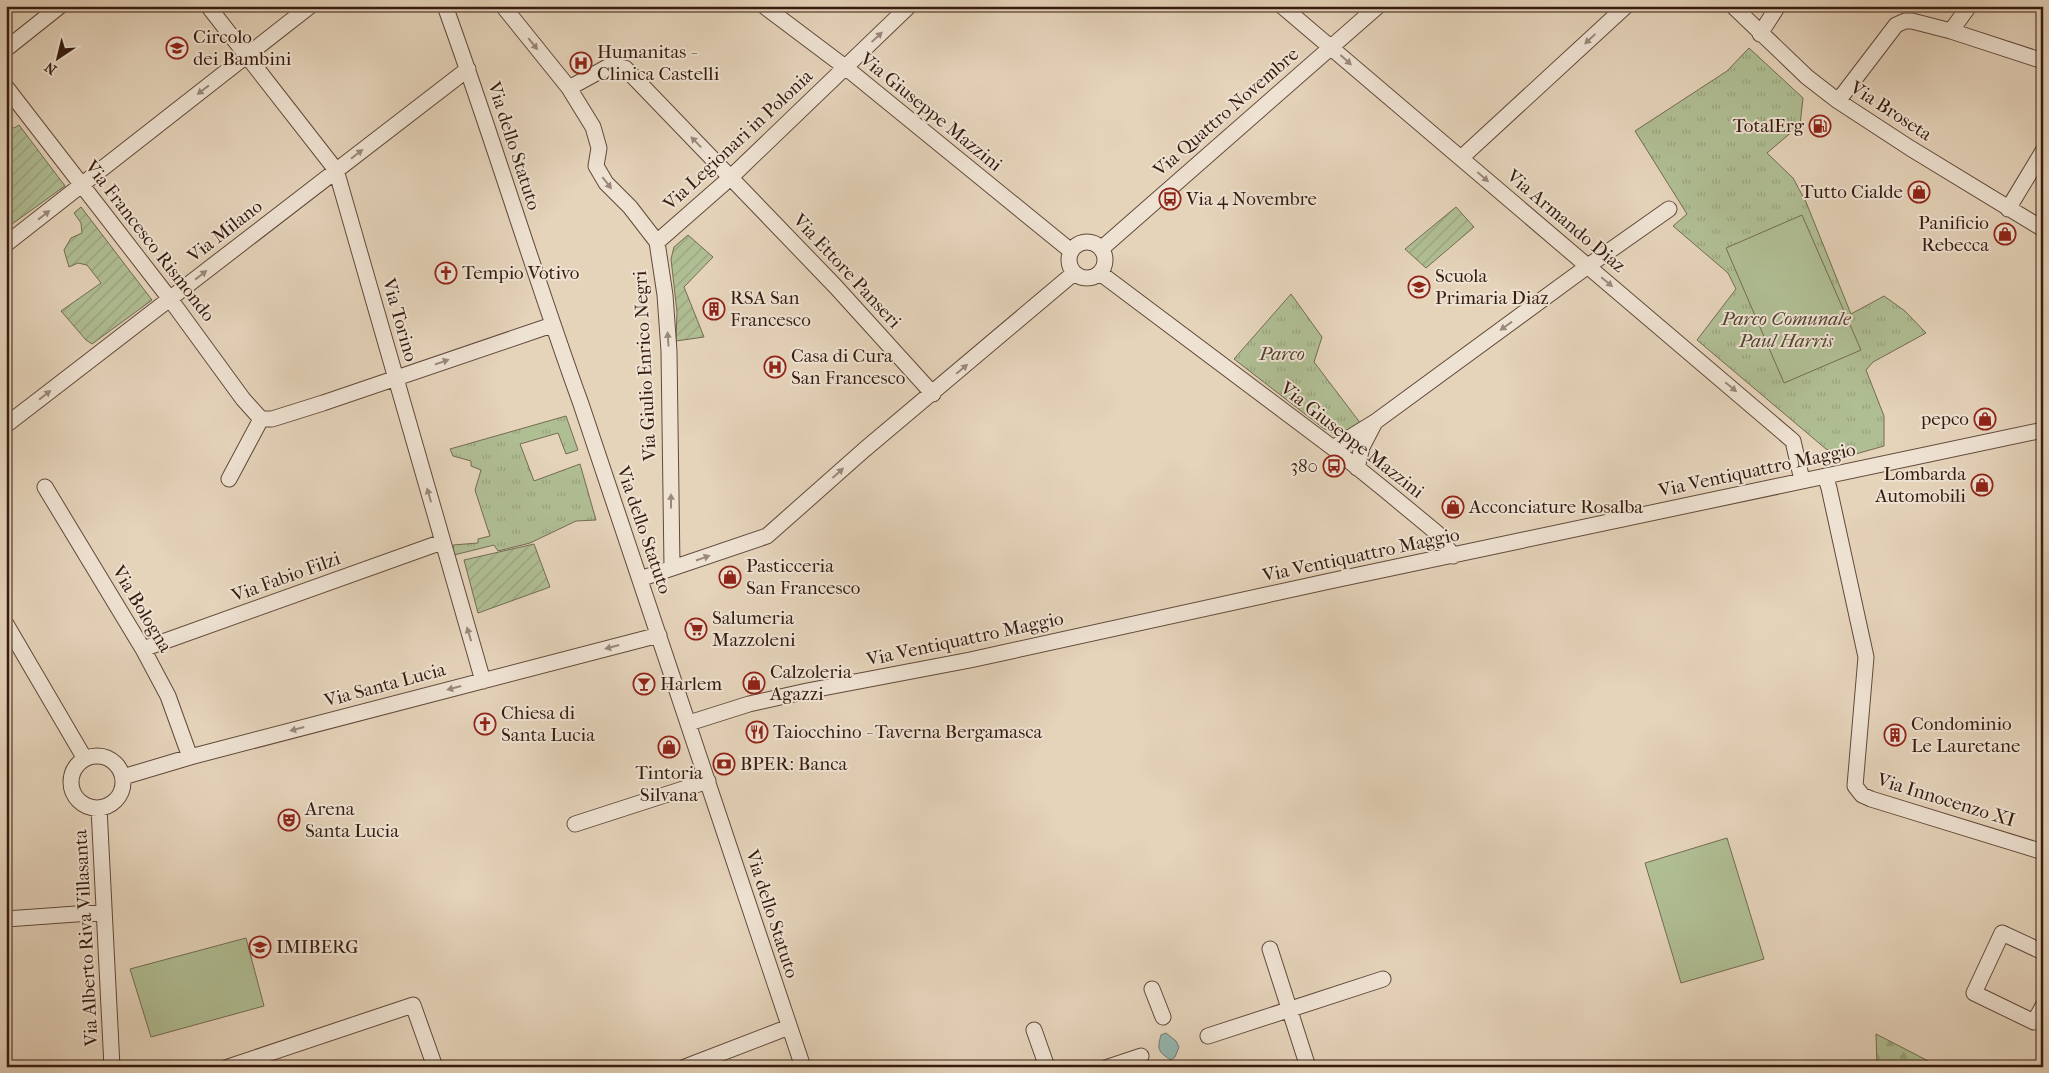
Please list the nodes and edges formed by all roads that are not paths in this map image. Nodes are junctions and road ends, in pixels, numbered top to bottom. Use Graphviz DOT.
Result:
graph roads {
  1 [pos="60,6"];
  2 [pos="208,6"];
  3 [pos="310,6"];
  4 [pos="445,6"];
  5 [pos="503,6"];
  6 [pos="764,6"];
  7 [pos="909,6"];
  8 [pos="1282,6"];
  9 [pos="1378,6"];
  10 [pos="1626,6"];
  11 [pos="1733,6"];
  12 [pos="1778,6"];
  13 [pos="1969,6"];
  14 [pos="1951,31"];
  15 [pos="1760,34"];
  16 [pos="1331,46"];
  17 [pos="6,49"];
  18 [pos="247,56"];
  19 [pos="2043,61"];
  20 [pos="845,67"];
  21 [pos="468,69"];
  22 [pos="6,87"];
  23 [pos="569,88"];
  24 [pos="1838,101"];
  25 [pos="2043,151"];
  26 [pos="1461,158"];
  27 [pos="336,170"];
  28 [pos="730,178"];
  29 [pos="81,185"];
  30 [pos="2008,208"];
  31 [pos="1669,209"];
  32 [pos="2043,229"];
  33 [pos="657,242"];
  34 [pos="6,244"];
  35 [pos="1101,249"];
  36 [pos="1071,251"];
  37 [pos="1588,266"];
  38 [pos="1100,273"];
  39 [pos="1074,274"];
  40 [pos="170,299"];
  41 [pos="552,325"];
  42 [pos="396,378"];
  43 [pos="933,394"];
  44 [pos="261,419"];
  45 [pos="1375,422"];
  46 [pos="6,425"];
  47 [pos="2043,430"];
  48 [pos="1333,448"];
  49 [pos="1357,468"];
  50 [pos="1825,476"];
  51 [pos="229,478"];
  52 [pos="1802,480"];
  53 [pos="45,487"];
  54 [pos="442,542"];
  55 [pos="1453,556"];
  56 [pos="672,568"];
  57 [pos="640,579"];
  58 [pos="6,624"];
  59 [pos="659,635"];
  60 [pos="143,648"];
  61 [pos="483,680"];
  62 [pos="689,723"];
  63 [pos="190,757"];
  64 [pos="85,759"];
  65 [pos="123,777"];
  66 [pos="708,782"];
  67 [pos="99,808"];
  68 [pos="574,824"];
  69 [pos="2043,852"];
  70 [pos="104,912"];
  71 [pos="6,919"];
  72 [pos="1270,949"];
  73 [pos="2043,952"];
  74 [pos="1383,979"];
  75 [pos="1152,989"];
  76 [pos="2043,1006"];
  77 [pos="1290,1010"];
  78 [pos="1163,1017"];
  79 [pos="788,1027"];
  80 [pos="1034,1030"];
  81 [pos="1208,1036"];
  82 [pos="1141,1056"];
  83 [pos="801,1061"];
  84 [pos="691,1064"];
  85 [pos="112,1067"];
  86 [pos="228,1067"];
  87 [pos="435,1067"];
  88 [pos="1047,1067"];
  89 [pos="1108,1067"];
  90 [pos="1308,1067"];
  1 -- 17 [label="street"];
  2 -- 18 [label="street, Via Torino"];
  3 -- 18 [label="street"];
  4 -- 21 [label="street, Via dello Statuto"];
  5 -- 23 [label="street, Via Giulio Enrico Negri, one-way"];
  6 -- 20 [label="street, Via Giuseppe Mazzini"];
  20 -- 7 [label="street, Via Legionari in Polonia, one-way"];
  8 -- 16 [label="street, Via Armando Diaz"];
  9 -- 16 [label="street, Via Quattro Novembre"];
  10 -- 26 [label="street, one-way"];
  11 -- 15 [label="street, Via Broseta"];
  12 -- 15 [label="street"];
  13 -- 14 [label="street"];
  14 -- 19 [label="street"];
  14 -- 24 [label="street"];
  15 -- 24 [label="street, Via Broseta"];
  16 -- 26 [label="street, Via Armando Diaz, one-way"];
  16 -- 35 [label="street, Via Quattro Novembre"];
  18 -- 27 [label="street, Via Torino"];
  18 -- 29 [label="street, one-way"];
  20 -- 28 [label="street, Via Legionari in Polonia"];
  20 -- 36 [label="street, Via Giuseppe Mazzini"];
  27 -- 21 [label="street, Via Milano, one-way"];
  21 -- 41 [label="street, Via dello Statuto"];
  22 -- 29 [label="street, Via Francesco Rismondo"];
  28 -- 23 [label="street, Via Ettore Panseri, one-way"];
  23 -- 33 [label="street, Via Giulio Enrico Negri, one-way"];
  24 -- 30 [label="street, Via Broseta"];
  25 -- 30 [label="street"];
  26 -- 37 [label="street, Via Armando Diaz, one-way"];
  40 -- 27 [label="street, Via Milano, one-way"];
  27 -- 42 [label="street, Via Torino"];
  28 -- 33 [label="street, Via Legionari in Polonia"];
  28 -- 43 [label="street, Via Ettore Panseri"];
  34 -- 29 [label="street, one-way"];
  29 -- 40 [label="street, Via Francesco Rismondo"];
  30 -- 32 [label="street, Via Broseta"];
  31 -- 37 [label="street"];
  56 -- 33 [label="street, Via Giulio Enrico Negri, one-way"];
  35 -- 36 [label="street"];
  35 -- 38 [label="street"];
  36 -- 39 [label="street"];
  37 -- 45 [label="street, one-way"];
  37 -- 52 [label="street, Via Armando Diaz, one-way"];
  38 -- 39 [label="street"];
  38 -- 48 [label="street, Via Giuseppe Mazzini"];
  43 -- 39 [label="street, one-way"];
  40 -- 44 [label="street, Via Francesco Rismondo"];
  46 -- 40 [label="street, Via Milano, one-way"];
  42 -- 41 [label="street, one-way"];
  41 -- 57 [label="street, Via dello Statuto"];
  42 -- 44 [label="street"];
  54 -- 42 [label="street, Via Torino, one-way"];
  56 -- 43 [label="street, one-way"];
  44 -- 51 [label="street"];
  45 -- 48 [label="street"];
  45 -- 49 [label="street"];
  47 -- 50 [label="street, Via Ventiquattro Maggio"];
  48 -- 49 [label="street, Via Giuseppe Mazzini"];
  49 -- 55 [label="street, Via Giuseppe Mazzini"];
  50 -- 52 [label="street, Via Ventiquattro Maggio"];
  50 -- 69 [label="street, Via Innocenzo XI"];
  52 -- 55 [label="street, Via Ventiquattro Maggio"];
  53 -- 60 [label="street, Via Bologna"];
  54 -- 60 [label="street, Via Fabio Filzi"];
  61 -- 54 [label="street, Via Torino, one-way"];
  55 -- 62 [label="street, Via Ventiquattro Maggio"];
  56 -- 57 [label="street"];
  57 -- 59 [label="street, Via dello Statuto"];
  58 -- 64 [label="street"];
  59 -- 61 [label="street, Via Santa Lucia, one-way"];
  59 -- 62 [label="street, Via dello Statuto"];
  60 -- 63 [label="street, Via Bologna"];
  61 -- 63 [label="street, Via Santa Lucia, one-way"];
  62 -- 66 [label="street, Via dello Statuto"];
  63 -- 65 [label="street, Via Santa Lucia"];
  64 -- 65 [label="street"];
  64 -- 67 [label="street"];
  65 -- 67 [label="street"];
  66 -- 68 [label="street"];
  66 -- 79 [label="street, Via dello Statuto"];
  67 -- 70 [label="street, Via Alberto Riva Villasanta"];
  70 -- 71 [label="street"];
  70 -- 85 [label="street, Via Alberto Riva Villasanta"];
  72 -- 77 [label="street"];
  73 -- 76 [label="street"];
  74 -- 77 [label="street"];
  75 -- 78 [label="street"];
  77 -- 81 [label="street"];
  77 -- 90 [label="street"];
  79 -- 83 [label="street, Via dello Statuto"];
  79 -- 84 [label="street"];
  80 -- 88 [label="street"];
  82 -- 89 [label="street"];
  86 -- 87 [label="street"];
}
